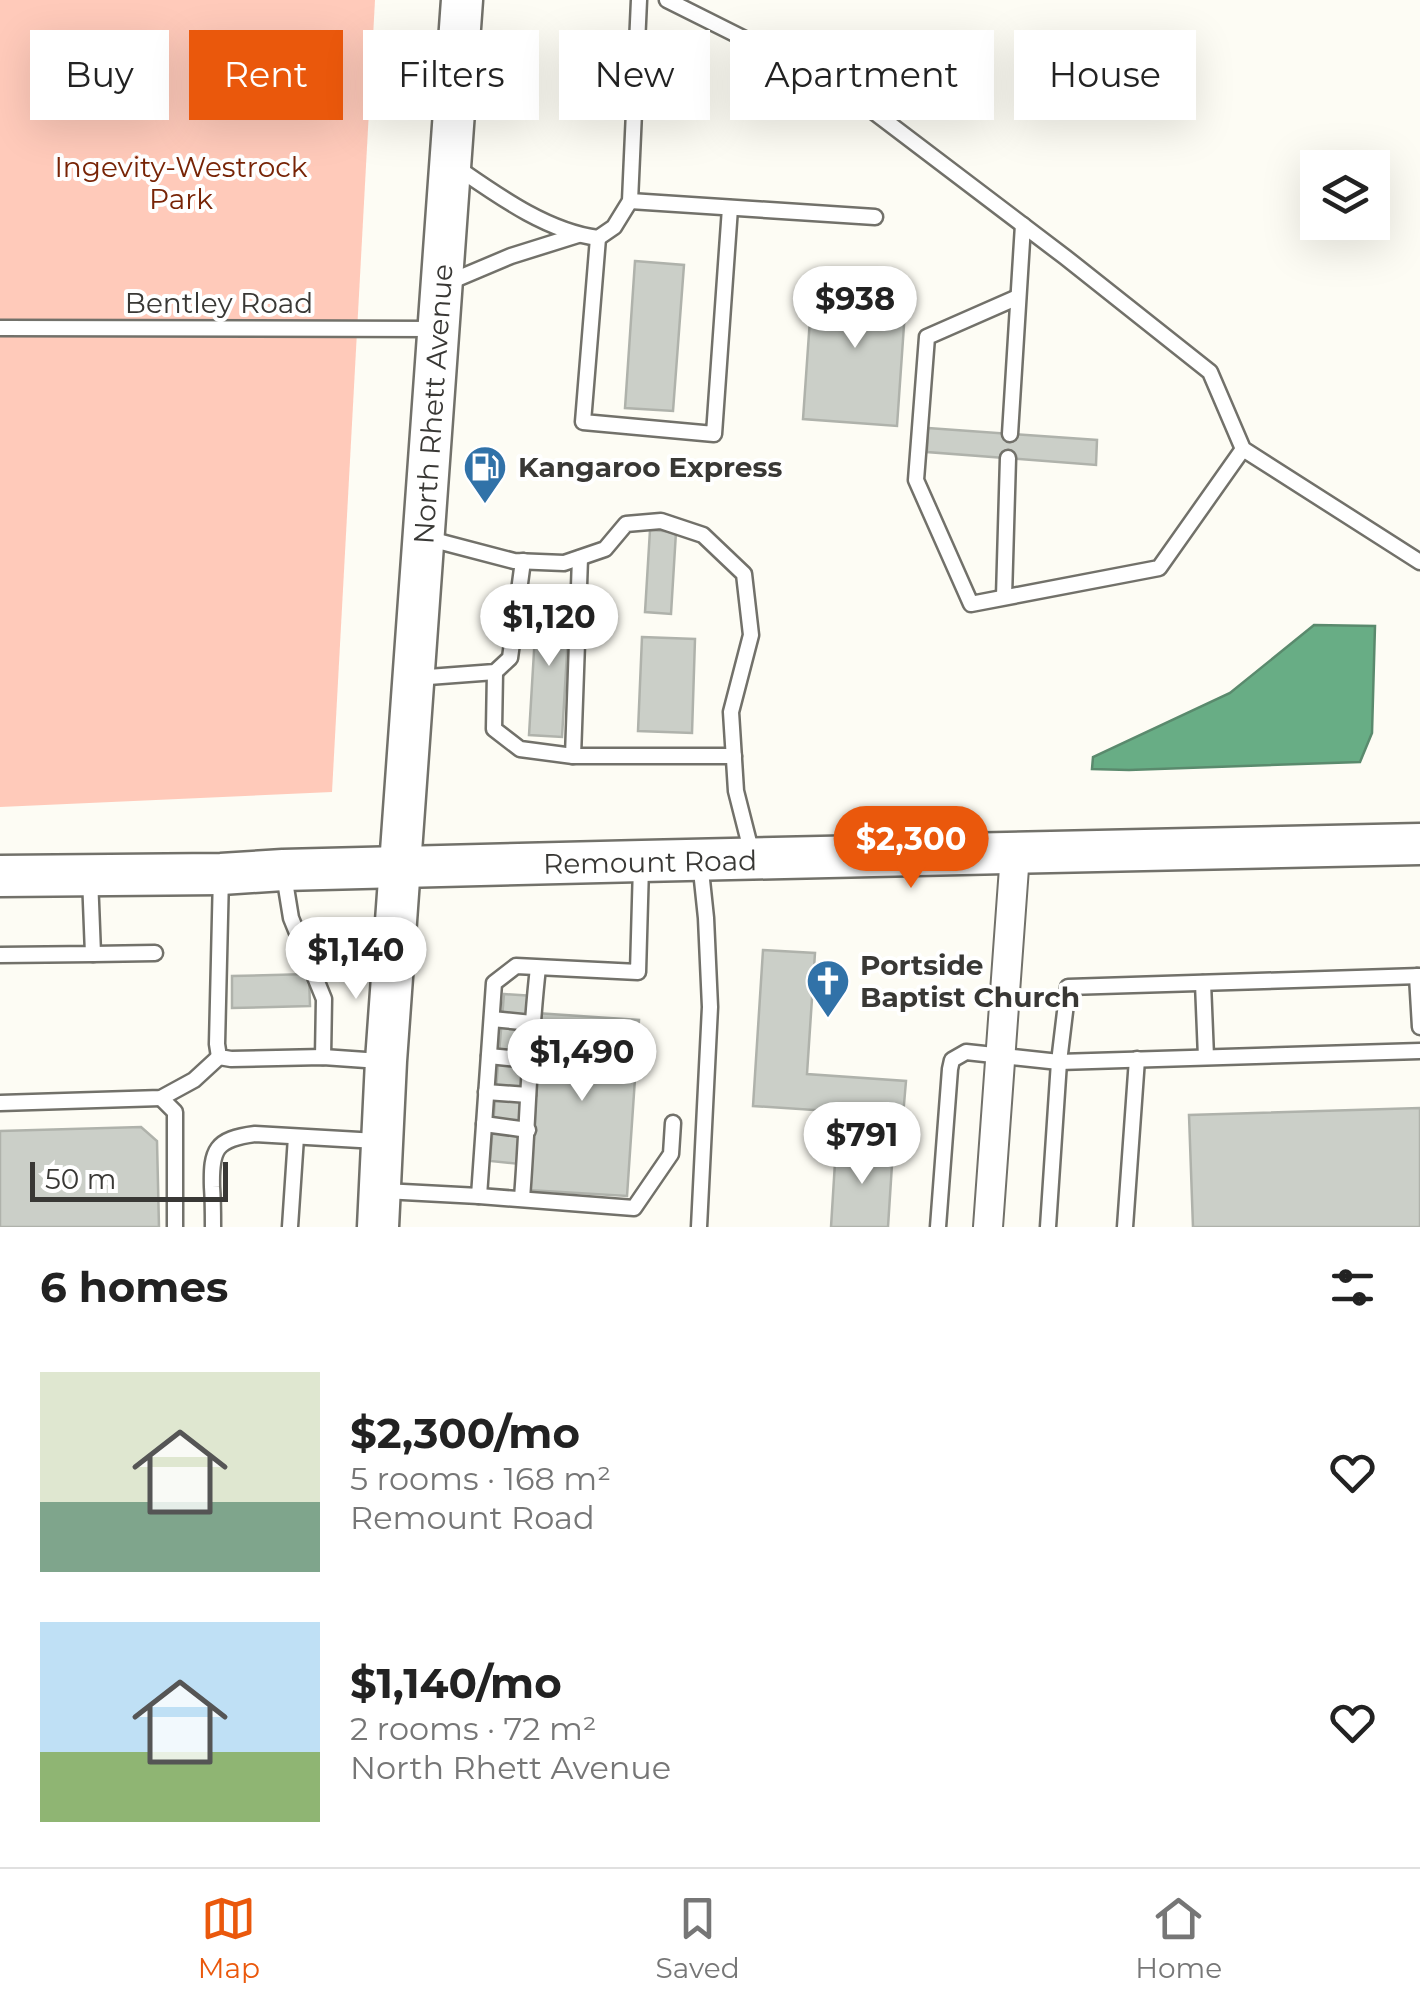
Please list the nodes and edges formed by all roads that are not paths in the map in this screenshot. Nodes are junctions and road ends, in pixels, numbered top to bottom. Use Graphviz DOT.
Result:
graph roads {
  1 [pos="639,0"];
  2 [pos="666,0"];
  3 [pos="460,17"];
  4 [pos="450,163"];
  5 [pos="630,201"];
  6 [pos="730,208"];
  7 [pos="875,217"];
  8 [pos="1022,226"];
  9 [pos="578,235"];
  10 [pos="598,238"];
  11 [pos="442,285"];
  12 [pos="1018,298"];
  13 [pos="0,328"];
  14 [pos="438,330"];
  15 [pos="1010,434"];
  16 [pos="1243,450"];
  17 [pos="1008,458"];
  18 [pos="424,537"];
  19 [pos="580,558"];
  20 [pos="523,562"];
  21 [pos="1420,562"];
  22 [pos="1004,597"];
  23 [pos="494,672"];
  24 [pos="414,678"];
  25 [pos="573,756"];
  26 [pos="734,756"];
  27 [pos="1420,844"];
  28 [pos="1014,854"];
  29 [pos="700,860"];
  30 [pos="753,860"];
  31 [pos="642,861"];
  32 [pos="401,867"];
  33 [pos="283,870"];
  34 [pos="90,874"];
  35 [pos="220,874"];
  36 [pos="0,876"];
  37 [pos="155,953"];
  38 [pos="93,954"];
  39 [pos="0,955"];
  40 [pos="538,968"];
  41 [pos="1418,976"];
  42 [pos="1203,983"];
  43 [pos="492,1020"];
  44 [pos="532,1023"];
  45 [pos="1420,1027"];
  46 [pos="1420,1051"];
  47 [pos="1000,1054"];
  48 [pos="219,1056"];
  49 [pos="489,1056"];
  50 [pos="323,1057"];
  51 [pos="1206,1058"];
  52 [pos="1138,1059"];
  53 [pos="529,1060"];
  54 [pos="386,1061"];
  55 [pos="1059,1062"];
  56 [pos="486,1092"];
  57 [pos="528,1096"];
  58 [pos="161,1098"];
  59 [pos="0,1102"];
  60 [pos="673,1122"];
  61 [pos="484,1124"];
  62 [pos="528,1130"];
  63 [pos="296,1136"];
  64 [pos="382,1141"];
  65 [pos="479,1196"];
  66 [pos="522,1198"];
  67 [pos="379,1209"];
  68 [pos="176,1227"];
  69 [pos="213,1227"];
  70 [pos="290,1227"];
  71 [pos="698,1227"];
  72 [pos="938,1227"];
  73 [pos="988,1227"];
  74 [pos="1048,1227"];
  75 [pos="1125,1227"];
  1 -- 5 [label="lane"];
  2 -- 8 [label="lane"];
  3 -- 4 [label="main road, North Rhett Avenue"];
  4 -- 9 [label="lane"];
  4 -- 11 [label="main road, North Rhett Avenue"];
  5 -- 6 [label="lane"];
  5 -- 10 [label="lane"];
  6 -- 7 [label="lane"];
  6 -- 10 [label="lane"];
  8 -- 12 [label="lane"];
  8 -- 16 [label="lane"];
  9 -- 10 [label="lane"];
  9 -- 11 [label="lane"];
  11 -- 14 [label="main road, North Rhett Avenue"];
  12 -- 15 [label="lane"];
  12 -- 22 [label="lane"];
  13 -- 14 [label="lane, Bentley Road"];
  14 -- 18 [label="main road, North Rhett Avenue"];
  16 -- 21 [label="lane"];
  16 -- 22 [label="lane"];
  17 -- 22 [label="lane"];
  18 -- 20 [label="lane"];
  18 -- 24 [label="main road, North Rhett Avenue"];
  19 -- 20 [label="lane"];
  19 -- 25 [label="lane"];
  19 -- 26 [label="lane"];
  20 -- 23 [label="lane"];
  23 -- 24 [label="lane"];
  23 -- 25 [label="lane"];
  24 -- 32 [label="main road, North Rhett Avenue"];
  25 -- 26 [label="lane"];
  26 -- 30 [label="lane"];
  27 -- 28 [label="main road, Remount Road"];
  28 -- 30 [label="main road, Remount Road"];
  28 -- 47 [label="street"];
  29 -- 30 [label="main road, Remount Road"];
  29 -- 31 [label="main road, Remount Road"];
  29 -- 71 [label="lane"];
  31 -- 32 [label="main road, Remount Road"];
  31 -- 40 [label="lane"];
  32 -- 33 [label="main road, Remount Road"];
  32 -- 54 [label="main road, North Rhett Avenue"];
  33 -- 35 [label="main road, Remount Road"];
  33 -- 50 [label="lane"];
  34 -- 35 [label="main road, Remount Road"];
  34 -- 36 [label="main road, Remount Road"];
  34 -- 38 [label="lane"];
  35 -- 48 [label="lane"];
  37 -- 38 [label="lane"];
  38 -- 39 [label="lane"];
  40 -- 43 [label="lane"];
  40 -- 44 [label="lane"];
  41 -- 42 [label="lane"];
  41 -- 45 [label="lane"];
  42 -- 51 [label="lane"];
  42 -- 55 [label="lane"];
  43 -- 44 [label="lane"];
  43 -- 49 [label="lane"];
  44 -- 53 [label="lane"];
  46 -- 51 [label="lane"];
  47 -- 55 [label="lane"];
  47 -- 72 [label="lane"];
  47 -- 73 [label="street"];
  48 -- 50 [label="lane"];
  48 -- 58 [label="lane"];
  49 -- 53 [label="lane"];
  49 -- 56 [label="lane"];
  50 -- 54 [label="lane"];
  51 -- 52 [label="lane"];
  52 -- 55 [label="lane"];
  52 -- 75 [label="lane"];
  53 -- 57 [label="lane"];
  54 -- 64 [label="main road, North Rhett Avenue"];
  55 -- 74 [label="lane"];
  56 -- 57 [label="lane"];
  56 -- 61 [label="lane"];
  57 -- 62 [label="lane"];
  58 -- 59 [label="lane"];
  58 -- 68 [label="lane"];
  60 -- 66 [label="lane"];
  61 -- 62 [label="lane"];
  61 -- 65 [label="lane"];
  62 -- 66 [label="lane"];
  63 -- 64 [label="lane"];
  63 -- 69 [label="lane"];
  63 -- 70 [label="lane"];
  64 -- 67 [label="main road, North Rhett Avenue"];
  65 -- 66 [label="lane"];
  65 -- 67 [label="lane"];
}
